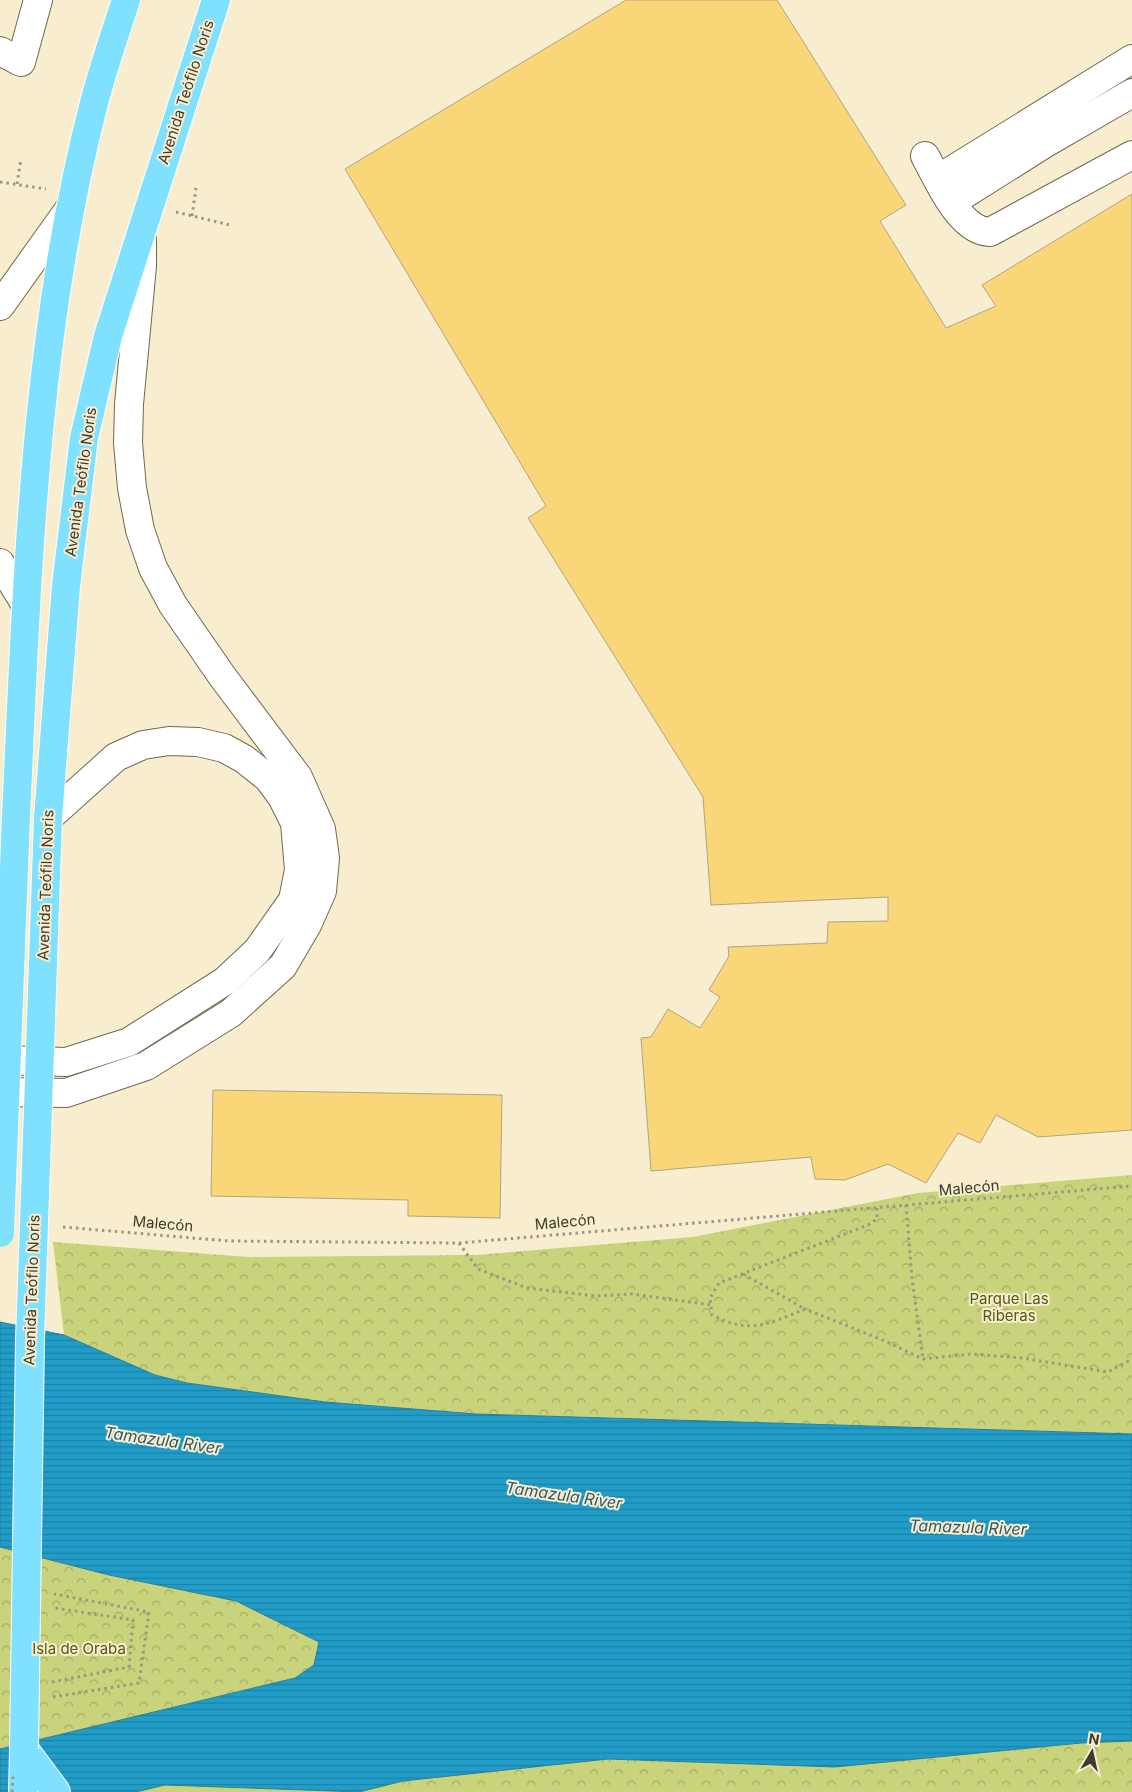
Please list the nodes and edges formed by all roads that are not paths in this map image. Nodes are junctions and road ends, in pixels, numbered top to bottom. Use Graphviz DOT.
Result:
graph roads {
  1 [pos="38,0"];
  2 [pos="126,0"];
  3 [pos="216,0"];
  4 [pos="0,51"];
  5 [pos="1132,59"];
  6 [pos="1082,90"];
  7 [pos="1132,93"];
  8 [pos="1096,114"];
  9 [pos="1132,155"];
  10 [pos="925,156"];
  11 [pos="938,179"];
  12 [pos="952,202"];
  13 [pos="70,208"];
  14 [pos="145,215"];
  15 [pos="0,306"];
  16 [pos="0,564"];
  17 [pos="26,605"];
  18 [pos="48,818"];
  19 [pos="258,951"];
  20 [pos="283,966"];
  21 [pos="0,1060"];
  22 [pos="0,1092"];
  23 [pos="0,1233"];
  24 [pos="24,1748"];
  25 [pos="23,1792"];
  26 [pos="56,1792"];
  1 -- 4 [label="lane"];
  2 -- 13 [label="main road"];
  3 -- 14 [label="main road, Avenida Teófilo Noris"];
  5 -- 6 [label="lane"];
  6 -- 8 [label="lane"];
  6 -- 11 [label="lane"];
  7 -- 8 [label="lane"];
  8 -- 12 [label="lane"];
  9 -- 12 [label="lane"];
  10 -- 11 [label="lane"];
  11 -- 12 [label="lane"];
  13 -- 15 [label="lane"];
  13 -- 17 [label="main road"];
  14 -- 18 [label="main road, Avenida Teófilo Noris"];
  14 -- 20 [label="lane"];
  16 -- 17 [label="lane"];
  17 -- 23 [label="main road, bridge"];
  18 -- 19 [label="lane"];
  18 -- 24 [label="main road, Avenida Teófilo Noris, bridge"];
  19 -- 20 [label="lane"];
  19 -- 21 [label="lane"];
  20 -- 22 [label="lane"];
  24 -- 25 [label="main road, Avenida Teófilo Noris"];
  24 -- 26 [label="main road"];
}
